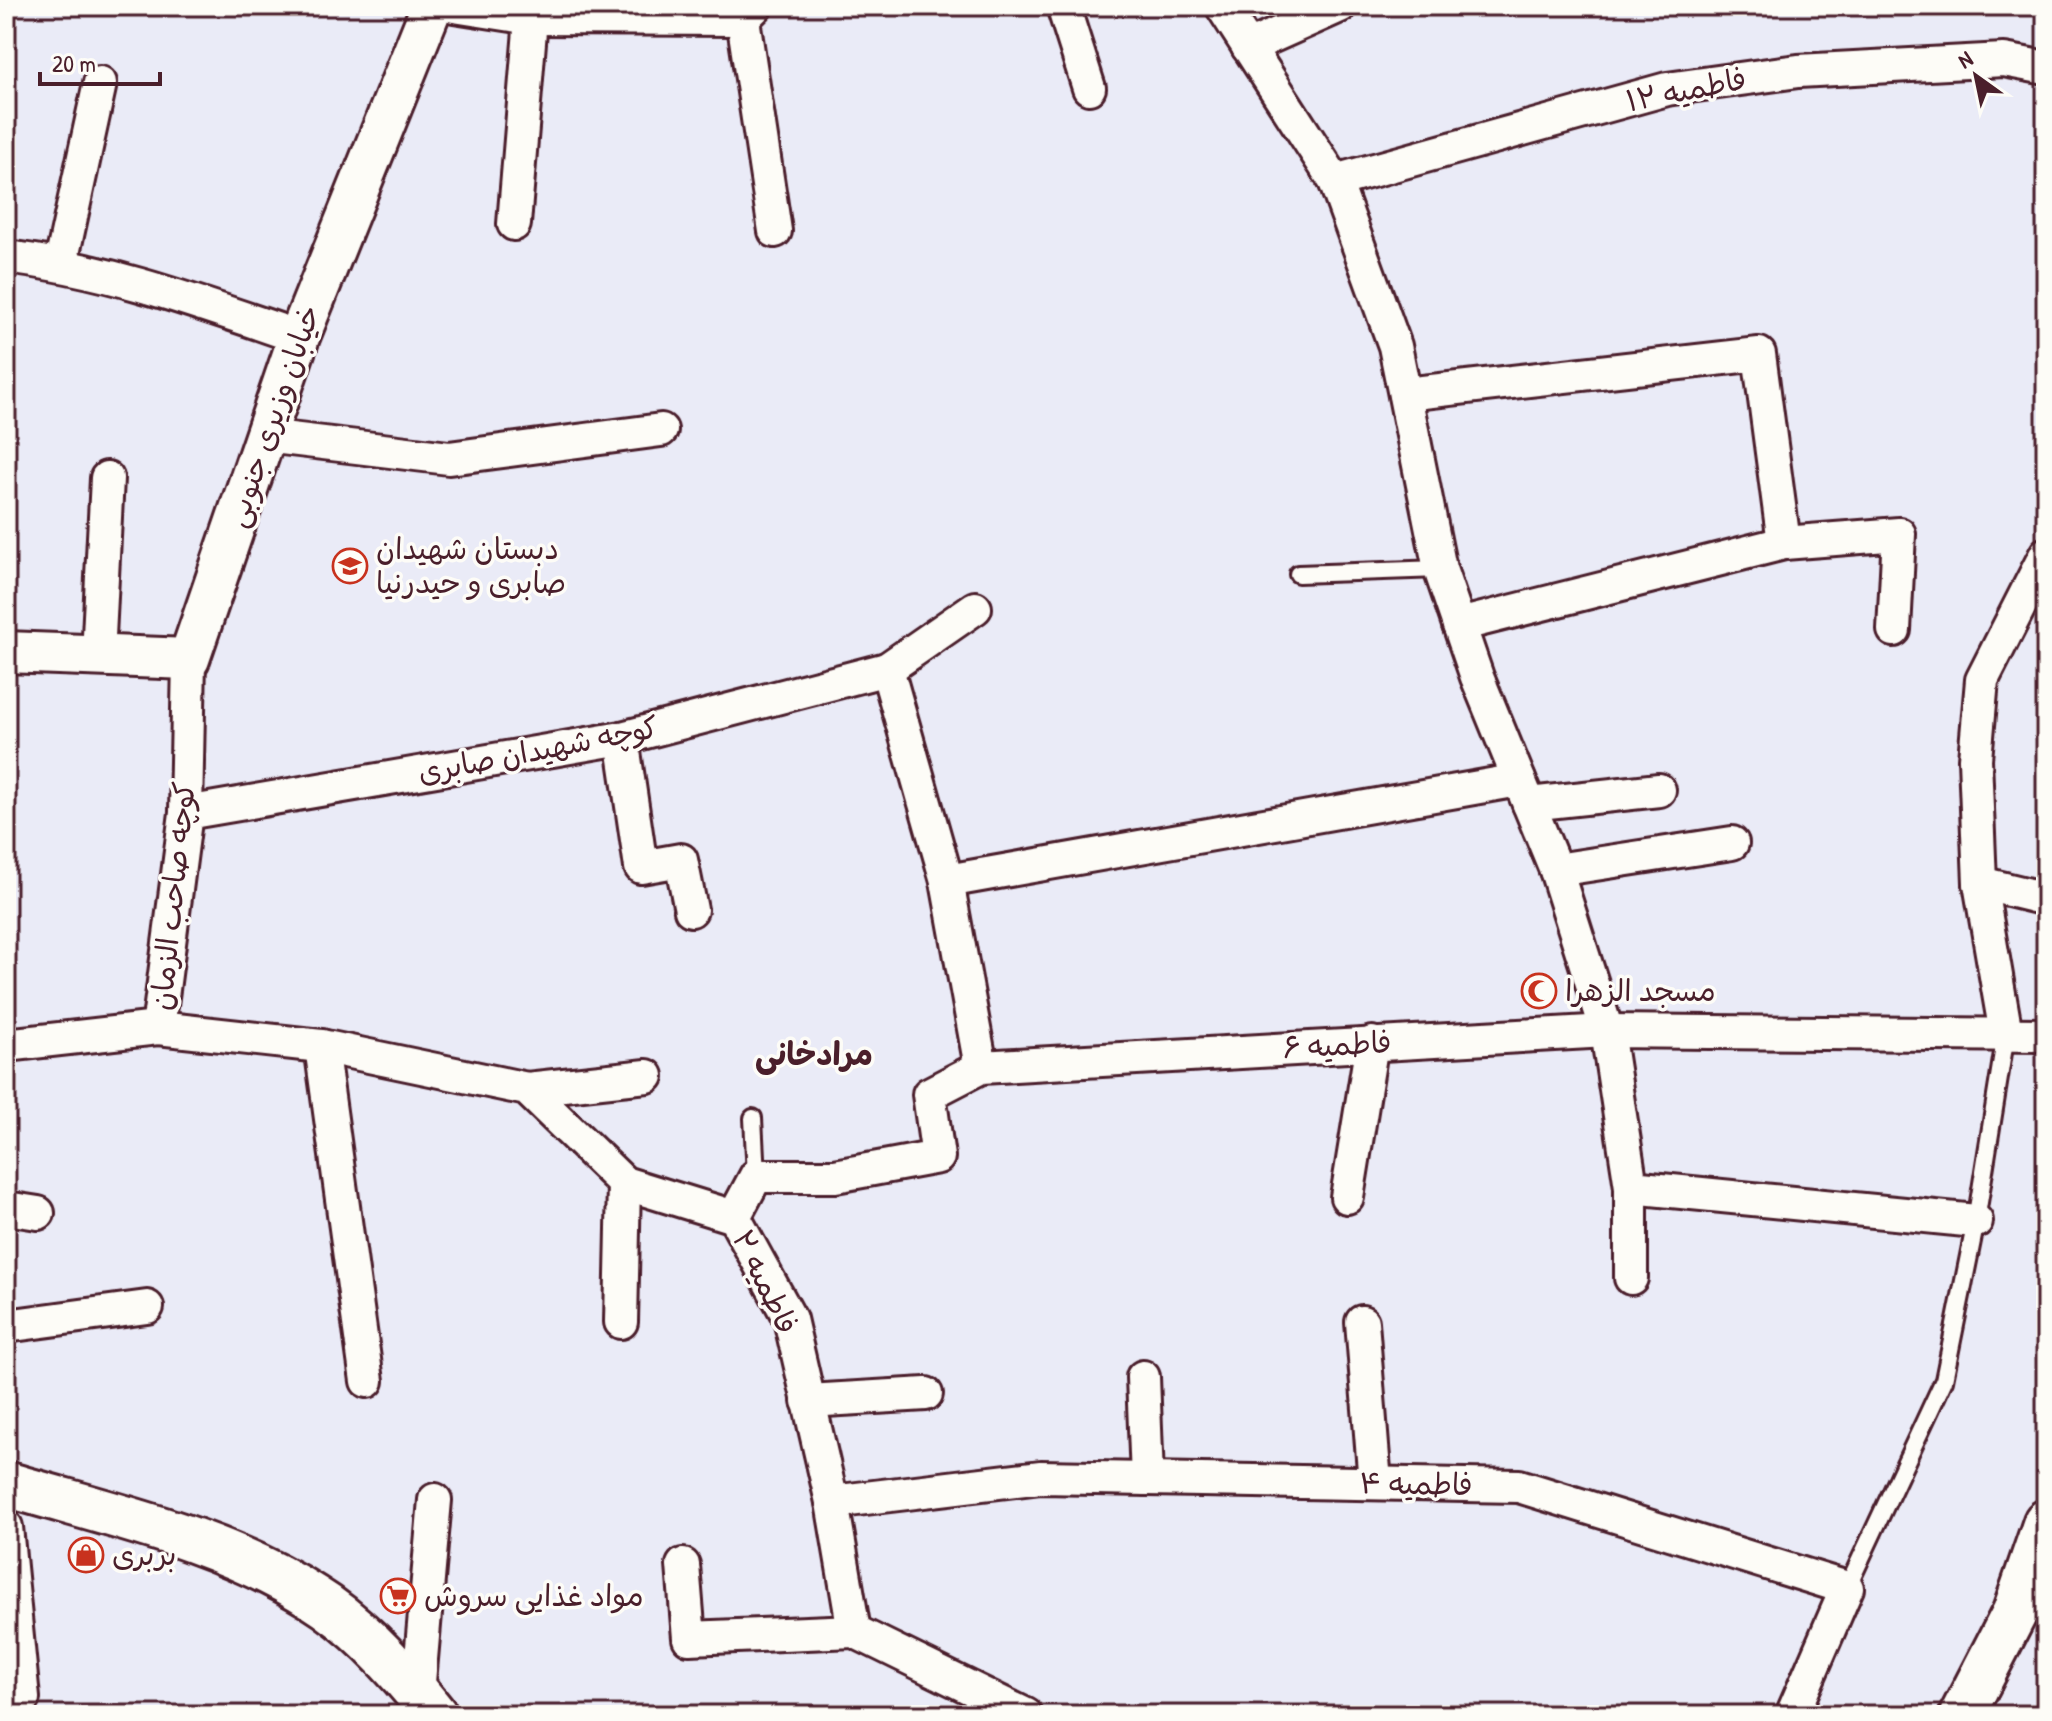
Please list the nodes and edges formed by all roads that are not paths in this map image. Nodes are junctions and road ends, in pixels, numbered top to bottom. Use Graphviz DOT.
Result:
graph roads {
  1 [pos="432,6"];
  2 [pos="454,6"];
  3 [pos="1063,6"];
  4 [pos="1222,6"];
  5 [pos="1340,6"];
  6 [pos="750,12"];
  7 [pos="531,18"];
  8 [pos="1248,47"];
  9 [pos="2046,68"];
  10 [pos="100,83"];
  11 [pos="1089,88"];
  12 [pos="1335,181"];
  13 [pos="514,224"];
  14 [pos="775,231"];
  15 [pos="6,257"];
  16 [pos="61,263"];
  17 [pos="299,337"];
  18 [pos="1405,394"];
  19 [pos="661,430"];
  20 [pos="265,436"];
  21 [pos="107,478"];
  22 [pos="1784,543"];
  23 [pos="2046,554"];
  24 [pos="1440,569"];
  25 [pos="1298,574"];
  26 [pos="975,608"];
  27 [pos="1459,625"];
  28 [pos="1894,630"];
  29 [pos="6,652"];
  30 [pos="98,656"];
  31 [pos="189,659"];
  32 [pos="887,669"];
  33 [pos="622,738"];
  34 [pos="1659,790"];
  35 [pos="1524,792"];
  36 [pos="186,813"];
  37 [pos="1732,843"];
  38 [pos="1556,870"];
  39 [pos="947,881"];
  40 [pos="1980,883"];
  41 [pos="2046,899"];
  42 [pos="691,910"];
  43 [pos="158,1028"];
  44 [pos="1607,1031"];
  45 [pos="2006,1034"];
  46 [pos="2046,1035"];
  47 [pos="1372,1043"];
  48 [pos="6,1045"];
  49 [pos="321,1046"];
  50 [pos="981,1067"];
  51 [pos="647,1076"];
  52 [pos="527,1089"];
  53 [pos="753,1118"];
  54 [pos="756,1176"];
  55 [pos="624,1183"];
  56 [pos="1631,1187"];
  57 [pos="1347,1197"];
  58 [pos="6,1208"];
  59 [pos="38,1213"];
  60 [pos="734,1217"];
  61 [pos="1976,1221"];
  62 [pos="1631,1278"];
  63 [pos="147,1307"];
  64 [pos="621,1322"];
  65 [pos="1362,1322"];
  66 [pos="6,1326"];
  67 [pos="1143,1377"];
  68 [pos="367,1381"];
  69 [pos="926,1394"];
  70 [pos="808,1401"];
  71 [pos="1147,1479"];
  72 [pos="1375,1483"];
  73 [pos="6,1484"];
  74 [pos="435,1500"];
  75 [pos="832,1502"];
  76 [pos="2045,1526"];
  77 [pos="6,1527"];
  78 [pos="683,1565"];
  79 [pos="1847,1588"];
  80 [pos="854,1631"];
  81 [pos="6,1698"];
  82 [pos="427,1704"];
  83 [pos="1972,1712"];
  84 [pos="1026,1715"];
  85 [pos="1792,1715"];
  1 -- 17 [label="street, خیابان وزیری جنوبی"];
  2 -- 7 [label="street"];
  3 -- 11 [label="street"];
  4 -- 8 [label="street"];
  5 -- 8 [label="street"];
  6 -- 7 [label="street"];
  6 -- 14 [label="street"];
  7 -- 13 [label="street"];
  8 -- 12 [label="street"];
  9 -- 12 [label="street, فاطمیه ۱۲"];
  10 -- 16 [label="street"];
  12 -- 18 [label="street"];
  15 -- 16 [label="street"];
  16 -- 17 [label="street"];
  17 -- 20 [label="street, خیابان وزیری جنوبی"];
  18 -- 22 [label="street"];
  18 -- 24 [label="street"];
  19 -- 20 [label="street"];
  20 -- 31 [label="street, خیابان وزیری جنوبی"];
  21 -- 30 [label="street"];
  22 -- 27 [label="street"];
  22 -- 28 [label="street"];
  23 -- 40 [label="street"];
  24 -- 25 [label="lane"];
  24 -- 27 [label="street"];
  26 -- 32 [label="street, کوچه شهیدان صابری"];
  27 -- 35 [label="street"];
  29 -- 30 [label="street"];
  30 -- 31 [label="street"];
  31 -- 36 [label="street, کوچه صاحب الزمان"];
  32 -- 33 [label="street, کوچه شهیدان صابری"];
  32 -- 39 [label="street"];
  33 -- 36 [label="street, کوچه شهیدان صابری"];
  33 -- 42 [label="street"];
  34 -- 35 [label="street"];
  35 -- 38 [label="street"];
  35 -- 39 [label="street"];
  36 -- 43 [label="street, کوچه صاحب الزمان"];
  37 -- 38 [label="street"];
  38 -- 44 [label="street"];
  39 -- 50 [label="street"];
  40 -- 41 [label="street"];
  40 -- 45 [label="street"];
  43 -- 48 [label="street, کوچه صاحب الزمان"];
  43 -- 49 [label="street"];
  44 -- 45 [label="street, فاطمیه ۶"];
  44 -- 47 [label="street, فاطمیه ۶"];
  44 -- 56 [label="street"];
  45 -- 46 [label="street, فاطمیه ۶"];
  45 -- 61 [label="lane"];
  47 -- 50 [label="street, فاطمیه ۶"];
  47 -- 57 [label="street"];
  49 -- 52 [label="street"];
  49 -- 68 [label="street"];
  50 -- 54 [label="street, فاطمیه ۶"];
  51 -- 52 [label="street"];
  52 -- 55 [label="street, فاطمیه ۲"];
  53 -- 54 [label="lane"];
  54 -- 60 [label="street"];
  55 -- 60 [label="street, فاطمیه ۲"];
  55 -- 64 [label="street"];
  56 -- 61 [label="street"];
  56 -- 62 [label="street"];
  58 -- 59 [label="street"];
  60 -- 70 [label="street, فاطمیه ۲"];
  61 -- 79 [label="lane"];
  63 -- 66 [label="street"];
  65 -- 72 [label="street"];
  67 -- 71 [label="street"];
  69 -- 70 [label="street"];
  70 -- 75 [label="street, فاطمیه ۲"];
  71 -- 72 [label="street, فاطمیه ۴"];
  71 -- 75 [label="street, فاطمیه ۴"];
  72 -- 79 [label="street, فاطمیه ۴"];
  73 -- 82 [label="main road"];
  74 -- 82 [label="street"];
  75 -- 80 [label="street, فاطمیه ۲"];
  76 -- 83 [label="main road"];
  77 -- 81 [label="street"];
  78 -- 80 [label="street"];
  79 -- 85 [label="street"];
  80 -- 84 [label="street"];
}
